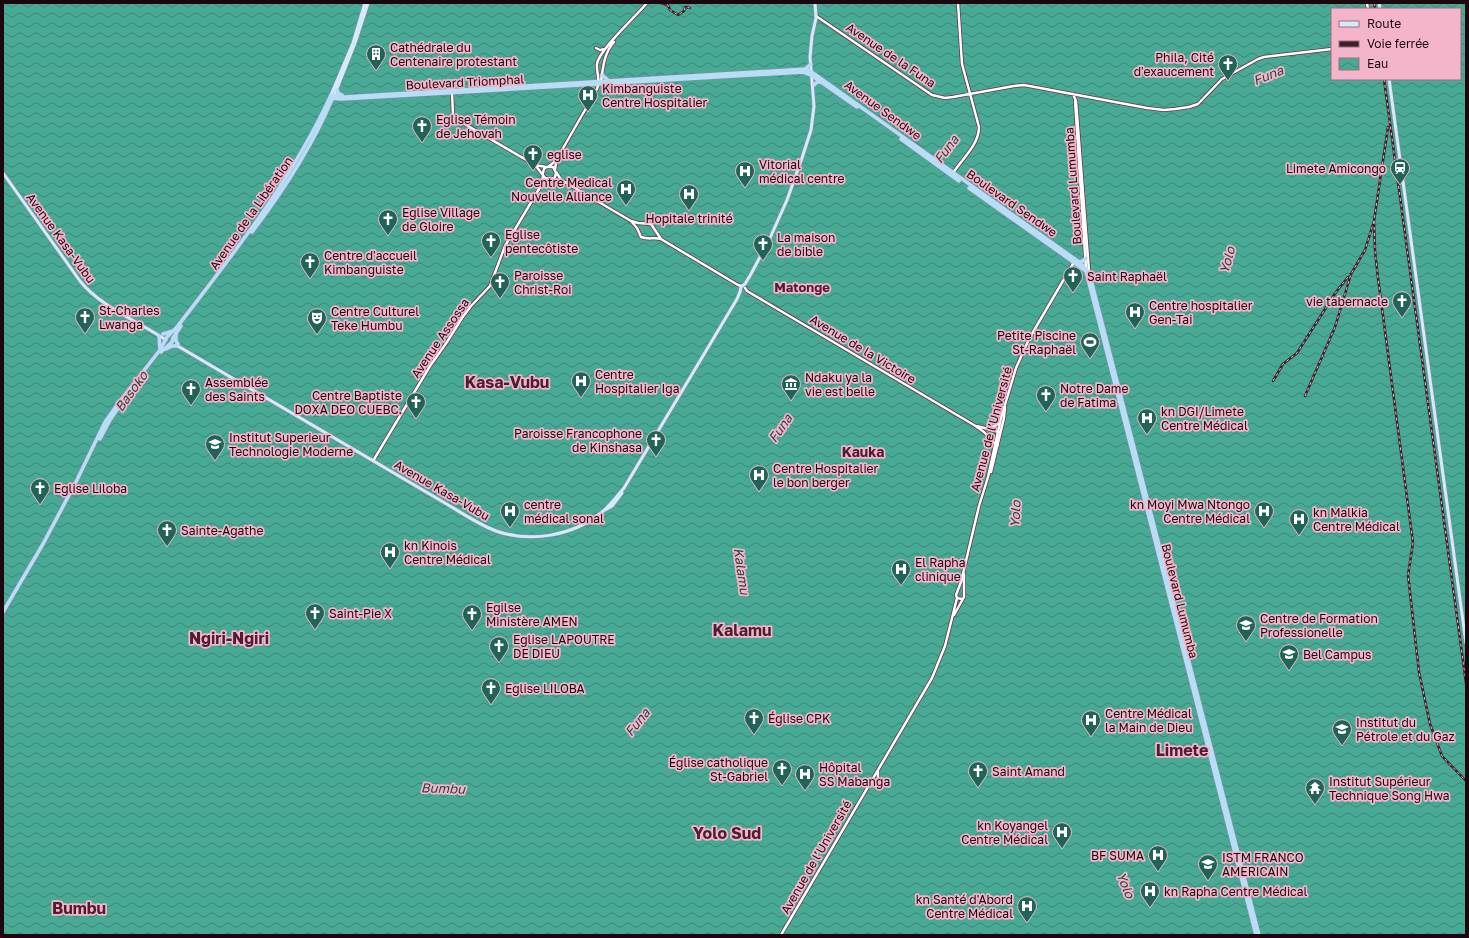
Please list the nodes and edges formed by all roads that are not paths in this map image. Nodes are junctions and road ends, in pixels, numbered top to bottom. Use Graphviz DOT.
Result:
graph roads {
  1 [pos="367,3"];
  2 [pos="648,3"];
  3 [pos="815,3"];
  4 [pos="958,3"];
  5 [pos="816,16"];
  6 [pos="612,43"];
  7 [pos="596,48"];
  8 [pos="606,49"];
  9 [pos="1331,49"];
  10 [pos="811,62"];
  11 [pos="597,68"];
  12 [pos="603,68"];
  13 [pos="806,69"];
  14 [pos="812,74"];
  15 [pos="602,75"];
  16 [pos="612,80"];
  17 [pos="1389,80"];
  18 [pos="600,82"];
  19 [pos="822,82"];
  20 [pos="814,87"];
  21 [pos="337,90"];
  22 [pos="452,91"];
  23 [pos="970,94"];
  24 [pos="1072,94"];
  25 [pos="1079,95"];
  26 [pos="332,98"];
  27 [pos="343,98"];
  28 [pos="1076,100"];
  29 [pos="877,120"];
  30 [pos="1078,131"];
  31 [pos="558,157"];
  32 [pos="536,166"];
  33 [pos="547,167"];
  34 [pos="944,169"];
  35 [pos="555,171"];
  36 [pos="3,173"];
  37 [pos="543,174"];
  38 [pos="952,174"];
  39 [pos="551,179"];
  40 [pos="563,181"];
  41 [pos="542,184"];
  42 [pos="631,221"];
  43 [pos="643,223"];
  44 [pos="655,230"];
  45 [pos="638,231"];
  46 [pos="651,237"];
  47 [pos="661,239"];
  48 [pos="1086,258"];
  49 [pos="1074,261"];
  50 [pos="1080,264"];
  51 [pos="1087,270"];
  52 [pos="743,288"];
  53 [pos="175,331"];
  54 [pos="161,335"];
  55 [pos="170,339"];
  56 [pos="179,346"];
  57 [pos="161,351"];
  58 [pos="1119,396"];
  59 [pos="1005,404"];
  60 [pos="1001,421"];
  61 [pos="973,425"];
  62 [pos="985,428"];
  63 [pos="998,431"];
  64 [pos="1001,434"];
  65 [pos="991,440"];
  66 [pos="997,444"];
  67 [pos="993,453"];
  68 [pos="374,461"];
  69 [pos="988,477"];
  70 [pos="624,488"];
  71 [pos="619,498"];
  72 [pos="614,508"];
  73 [pos="602,512"];
  74 [pos="964,569"];
  75 [pos="958,592"];
  76 [pos="964,593"];
  77 [pos="957,598"];
  78 [pos="962,599"];
  79 [pos="3,612"];
  80 [pos="953,617"];
  81 [pos="1466,643"];
  82 [pos="878,770"];
  83 [pos="870,783"];
  84 [pos="781,935"];
  85 [pos="1256,935"];
  86 [pos="1259,935"];
  1 -- 21 [label="main road, Avenue de la Libération"];
  1 -- 26 [label="main road, Avenue de la Libération"];
  2 -- 6 [label="main road"];
  3 -- 5 [label="main road"];
  4 -- 23 [label="main road"];
  5 -- 10 [label="main road"];
  5 -- 23 [label="main road, Avenue de la Funa"];
  6 -- 8 [label="main road"];
  6 -- 12 [label="main road"];
  7 -- 8 [label="main road"];
  8 -- 11 [label="main road"];
  9 -- 25 [label="main road, Avenue de la Funa"];
  10 -- 13 [label="highway"];
  10 -- 14 [label="main road, Avenue Kasa-Vubu"];
  11 -- 12 [label="main road"];
  11 -- 18 [label="main road"];
  12 -- 15 [label="main road"];
  13 -- 14 [label="highway, Avenue Sendwe"];
  13 -- 16 [label="highway, Boulevard Triomphal"];
  14 -- 18 [label="highway, Boulevard Triomphal"];
  14 -- 19 [label="highway, Avenue Sendwe"];
  14 -- 20 [label="main road, Avenue Kasa-Vubu"];
  14 -- 29 [label="highway, Avenue Sendwe"];
  15 -- 16 [label="highway"];
  15 -- 18 [label="main road"];
  16 -- 18 [label="highway, Boulevard Triomphal"];
  17 -- 81 [label="main road"];
  18 -- 22 [label="highway, Boulevard Triomphal"];
  18 -- 31 [label="main road"];
  19 -- 20 [label="highway"];
  19 -- 29 [label="highway, Avenue Sendwe"];
  20 -- 52 [label="main road, Avenue Kasa-Vubu"];
  21 -- 26 [label="main road, Avenue de la Libération"];
  21 -- 27 [label="highway"];
  22 -- 27 [label="highway, Boulevard Triomphal"];
  22 -- 32 [label="main road"];
  23 -- 24 [label="main road, Avenue de la Funa"];
  23 -- 38 [label="main road"];
  24 -- 25 [label="main road, Avenue de la Funa"];
  24 -- 28 [label="main road"];
  25 -- 28 [label="main road"];
  26 -- 27 [label="highway, Boulevard Triomphal"];
  26 -- 27 [label="highway"];
  26 -- 53 [label="highway, Avenue de la Libération"];
  28 -- 30 [label="main road, Boulevard Lumumba"];
  29 -- 34 [label="highway, Avenue Sendwe"];
  30 -- 48 [label="main road, Boulevard Lumumba"];
  30 -- 51 [label="main road, Boulevard Lumumba"];
  31 -- 33 [label="main road"];
  31 -- 35 [label="main road"];
  32 -- 33 [label="main road"];
  32 -- 37 [label="main road"];
  33 -- 35 [label="main road"];
  33 -- 37 [label="main road"];
  34 -- 38 [label="highway, Boulevard Sendwe"];
  35 -- 39 [label="main road"];
  35 -- 40 [label="main road"];
  36 -- 54 [label="main road, Avenue Kasa-Vubu"];
  37 -- 39 [label="main road"];
  37 -- 41 [label="main road"];
  38 -- 49 [label="highway, Boulevard Sendwe"];
  39 -- 40 [label="main road"];
  39 -- 41 [label="main road"];
  40 -- 42 [label="main road"];
  41 -- 68 [label="main road, Avenue Assossa"];
  42 -- 43 [label="main road"];
  42 -- 45 [label="main road"];
  43 -- 44 [label="main road"];
  43 -- 45 [label="main road"];
  44 -- 46 [label="main road"];
  44 -- 47 [label="main road"];
  45 -- 46 [label="main road"];
  46 -- 47 [label="main road"];
  47 -- 52 [label="main road, Avenue de la Victoire"];
  48 -- 50 [label="highway"];
  48 -- 51 [label="main road, Boulevard Lumumba"];
  49 -- 50 [label="highway, Boulevard Sendwe"];
  49 -- 59 [label="main road, Avenue de l’Université"];
  50 -- 51 [label="highway"];
  51 -- 58 [label="highway, Boulevard Lumumba"];
  52 -- 61 [label="main road, Avenue de la Victoire"];
  52 -- 70 [label="main road, Avenue Kasa-Vubu"];
  53 -- 54 [label="highway"];
  53 -- 55 [label="highway, Avenue de la Libération"];
  53 -- 56 [label="highway"];
  54 -- 55 [label="main road, Avenue Kasa-Vubu"];
  54 -- 57 [label="highway"];
  55 -- 56 [label="main road, Avenue Kasa-Vubu"];
  55 -- 57 [label="highway, Avenue de la Libération"];
  56 -- 57 [label="highway"];
  56 -- 68 [label="main road, Avenue Kasa-Vubu"];
  57 -- 79 [label="highway, Avenue de la Libération"];
  58 -- 85 [label="highway, Boulevard Lumumba"];
  58 -- 86 [label="highway, Boulevard Lumumba"];
  59 -- 60 [label="main road, Avenue de l’Université"];
  59 -- 64 [label="main road"];
  60 -- 62 [label="main road"];
  60 -- 63 [label="main road, Avenue de l’Université"];
  61 -- 62 [label="main road"];
  61 -- 65 [label="main road"];
  62 -- 63 [label="main road"];
  63 -- 64 [label="main road"];
  63 -- 66 [label="main road, Avenue de l’Université"];
  64 -- 66 [label="main road"];
  65 -- 66 [label="main road"];
  65 -- 67 [label="main road"];
  66 -- 67 [label="main road, Avenue de l’Université"];
  66 -- 69 [label="main road"];
  67 -- 69 [label="main road, Avenue de l’Université"];
  68 -- 73 [label="main road, Avenue Kasa-Vubu"];
  69 -- 74 [label="main road, Avenue de l’Université"];
  70 -- 71 [label="main road"];
  70 -- 73 [label="main road, Avenue Kasa-Vubu"];
  71 -- 72 [label="main road"];
  71 -- 73 [label="main road"];
  74 -- 75 [label="main road, Avenue de l’Université"];
  74 -- 76 [label="main road, Avenue de l’Université"];
  75 -- 76 [label="main road"];
  75 -- 77 [label="main road"];
  76 -- 78 [label="main road"];
  77 -- 78 [label="main road"];
  77 -- 80 [label="main road, Avenue de l’Université"];
  78 -- 80 [label="main road, Avenue de l’Université"];
  80 -- 82 [label="main road, Avenue de l’Université"];
  82 -- 83 [label="main road, Avenue de l’Université"];
  82 -- 83 [label="main road"];
  83 -- 84 [label="main road, Avenue de l’Université"];
}
